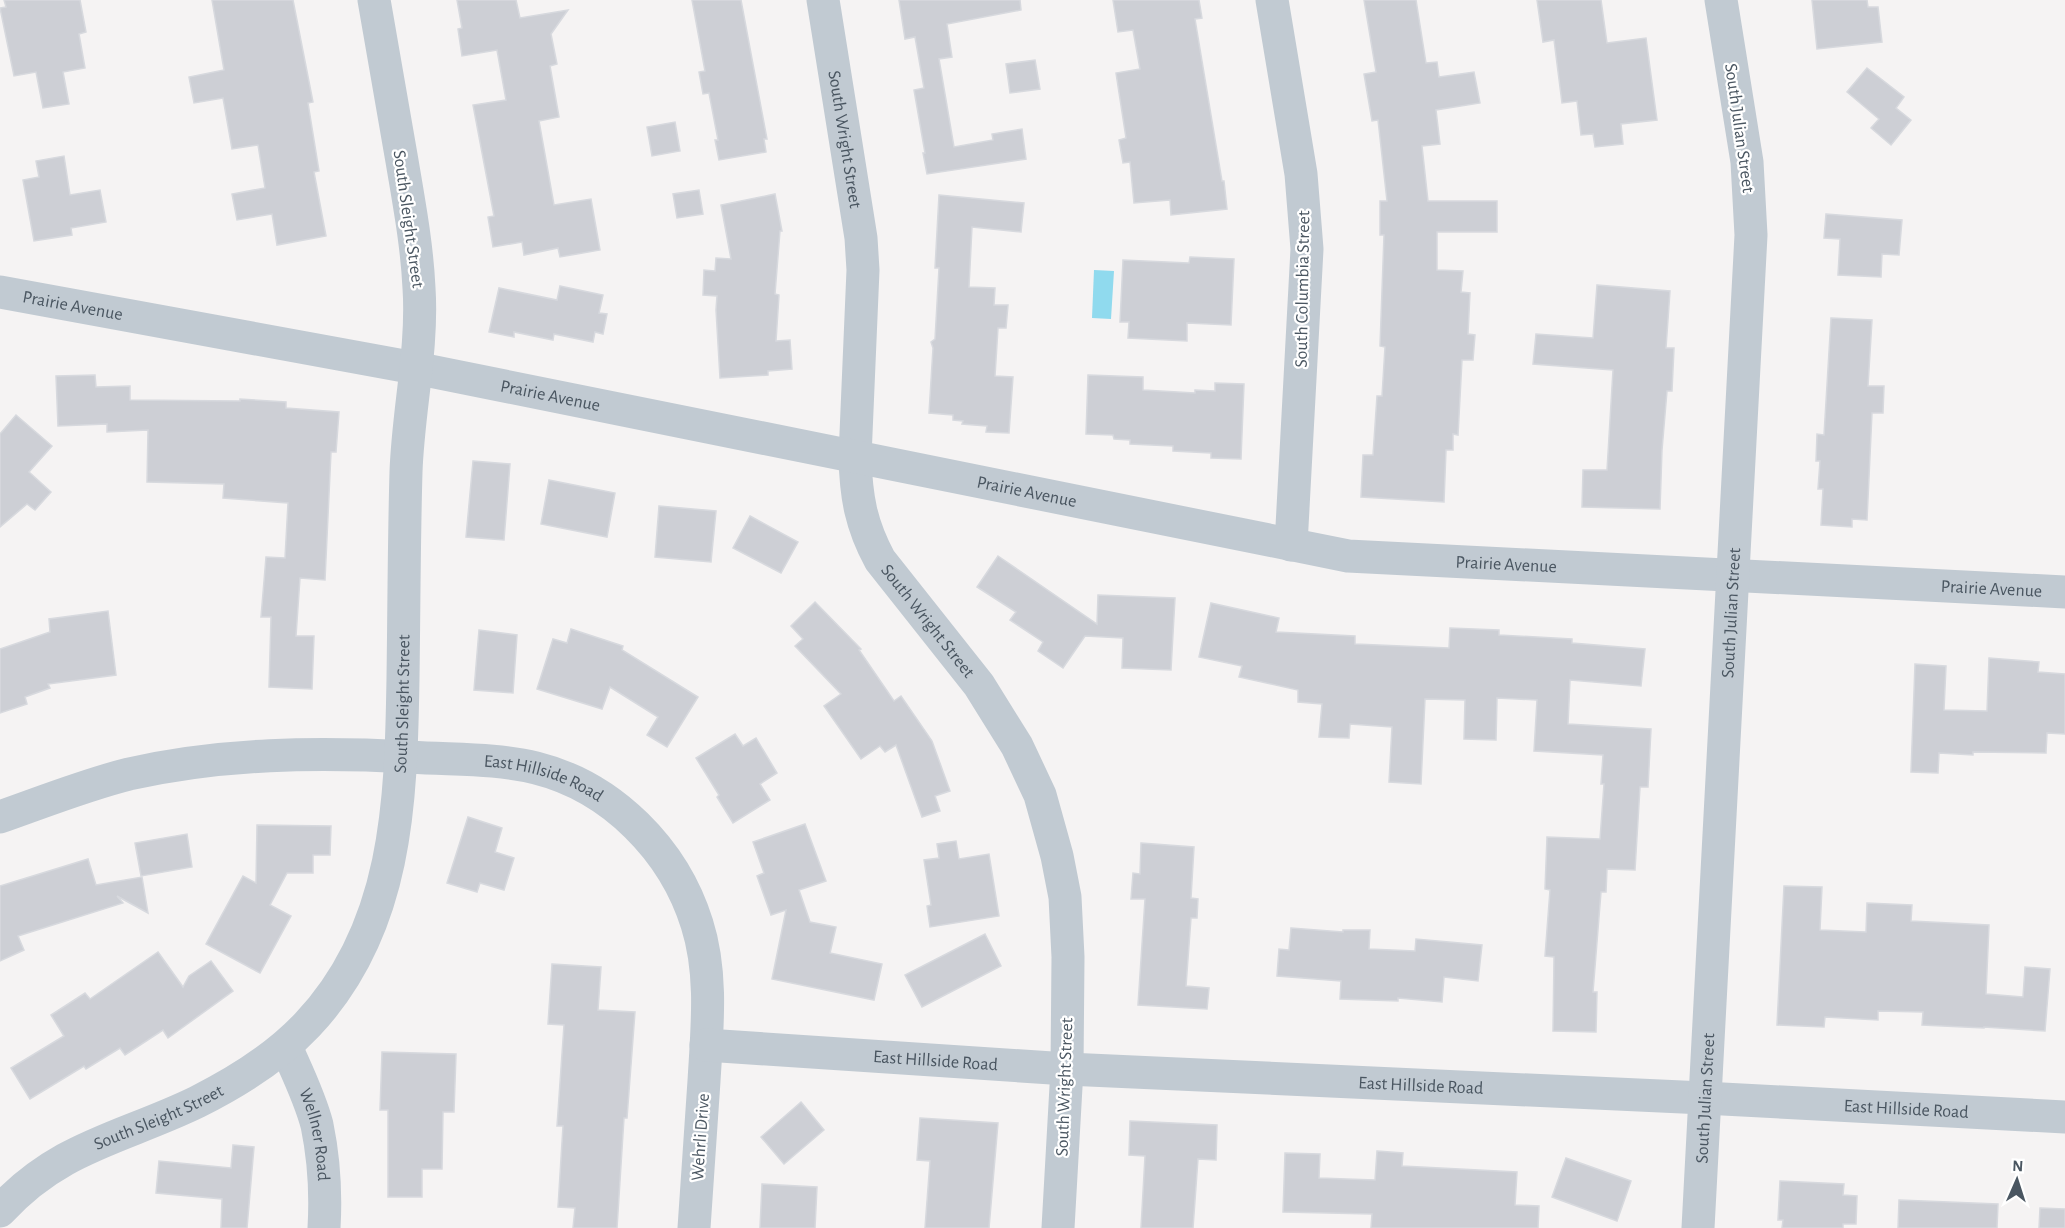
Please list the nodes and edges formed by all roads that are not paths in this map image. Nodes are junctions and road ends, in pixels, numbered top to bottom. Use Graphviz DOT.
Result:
graph roads {
  1 [pos="374,0"];
  2 [pos="823,0"];
  3 [pos="1272,0"];
  4 [pos="1721,0"];
  5 [pos="0,292"];
  6 [pos="415,368"];
  7 [pos="855,457"];
  8 [pos="1291,545"];
  9 [pos="1733,575"];
  10 [pos="2065,592"];
  11 [pos="402,757"];
  12 [pos="0,817"];
  13 [pos="706,1045"];
  14 [pos="286,1047"];
  15 [pos="1067,1069"];
  16 [pos="1704,1098"];
  17 [pos="2065,1117"];
  18 [pos="0,1211"];
  19 [pos="324,1228"];
  20 [pos="694,1228"];
  21 [pos="1058,1228"];
  22 [pos="1698,1228"];
  1 -- 6 [label="street, South Sleight Street"];
  2 -- 7 [label="street, South Wright Street"];
  3 -- 8 [label="street, South Columbia Street"];
  4 -- 9 [label="street, South Julian Street"];
  5 -- 6 [label="street, Prairie Avenue"];
  6 -- 7 [label="street, Prairie Avenue"];
  6 -- 11 [label="street, South Sleight Street"];
  7 -- 8 [label="street, Prairie Avenue"];
  7 -- 15 [label="street, South Wright Street"];
  8 -- 9 [label="street, Prairie Avenue"];
  9 -- 10 [label="street, Prairie Avenue"];
  9 -- 16 [label="street, South Julian Street"];
  11 -- 12 [label="street, East Hillside Road"];
  11 -- 13 [label="street, East Hillside Road"];
  11 -- 14 [label="street, South Sleight Street"];
  13 -- 15 [label="street, East Hillside Road"];
  13 -- 20 [label="street, Wehrli Drive"];
  14 -- 18 [label="street, South Sleight Street"];
  14 -- 19 [label="street, Wellner Road"];
  15 -- 16 [label="street, East Hillside Road"];
  15 -- 21 [label="street, South Wright Street"];
  16 -- 17 [label="street, East Hillside Road"];
  16 -- 22 [label="street, South Julian Street"];
}
